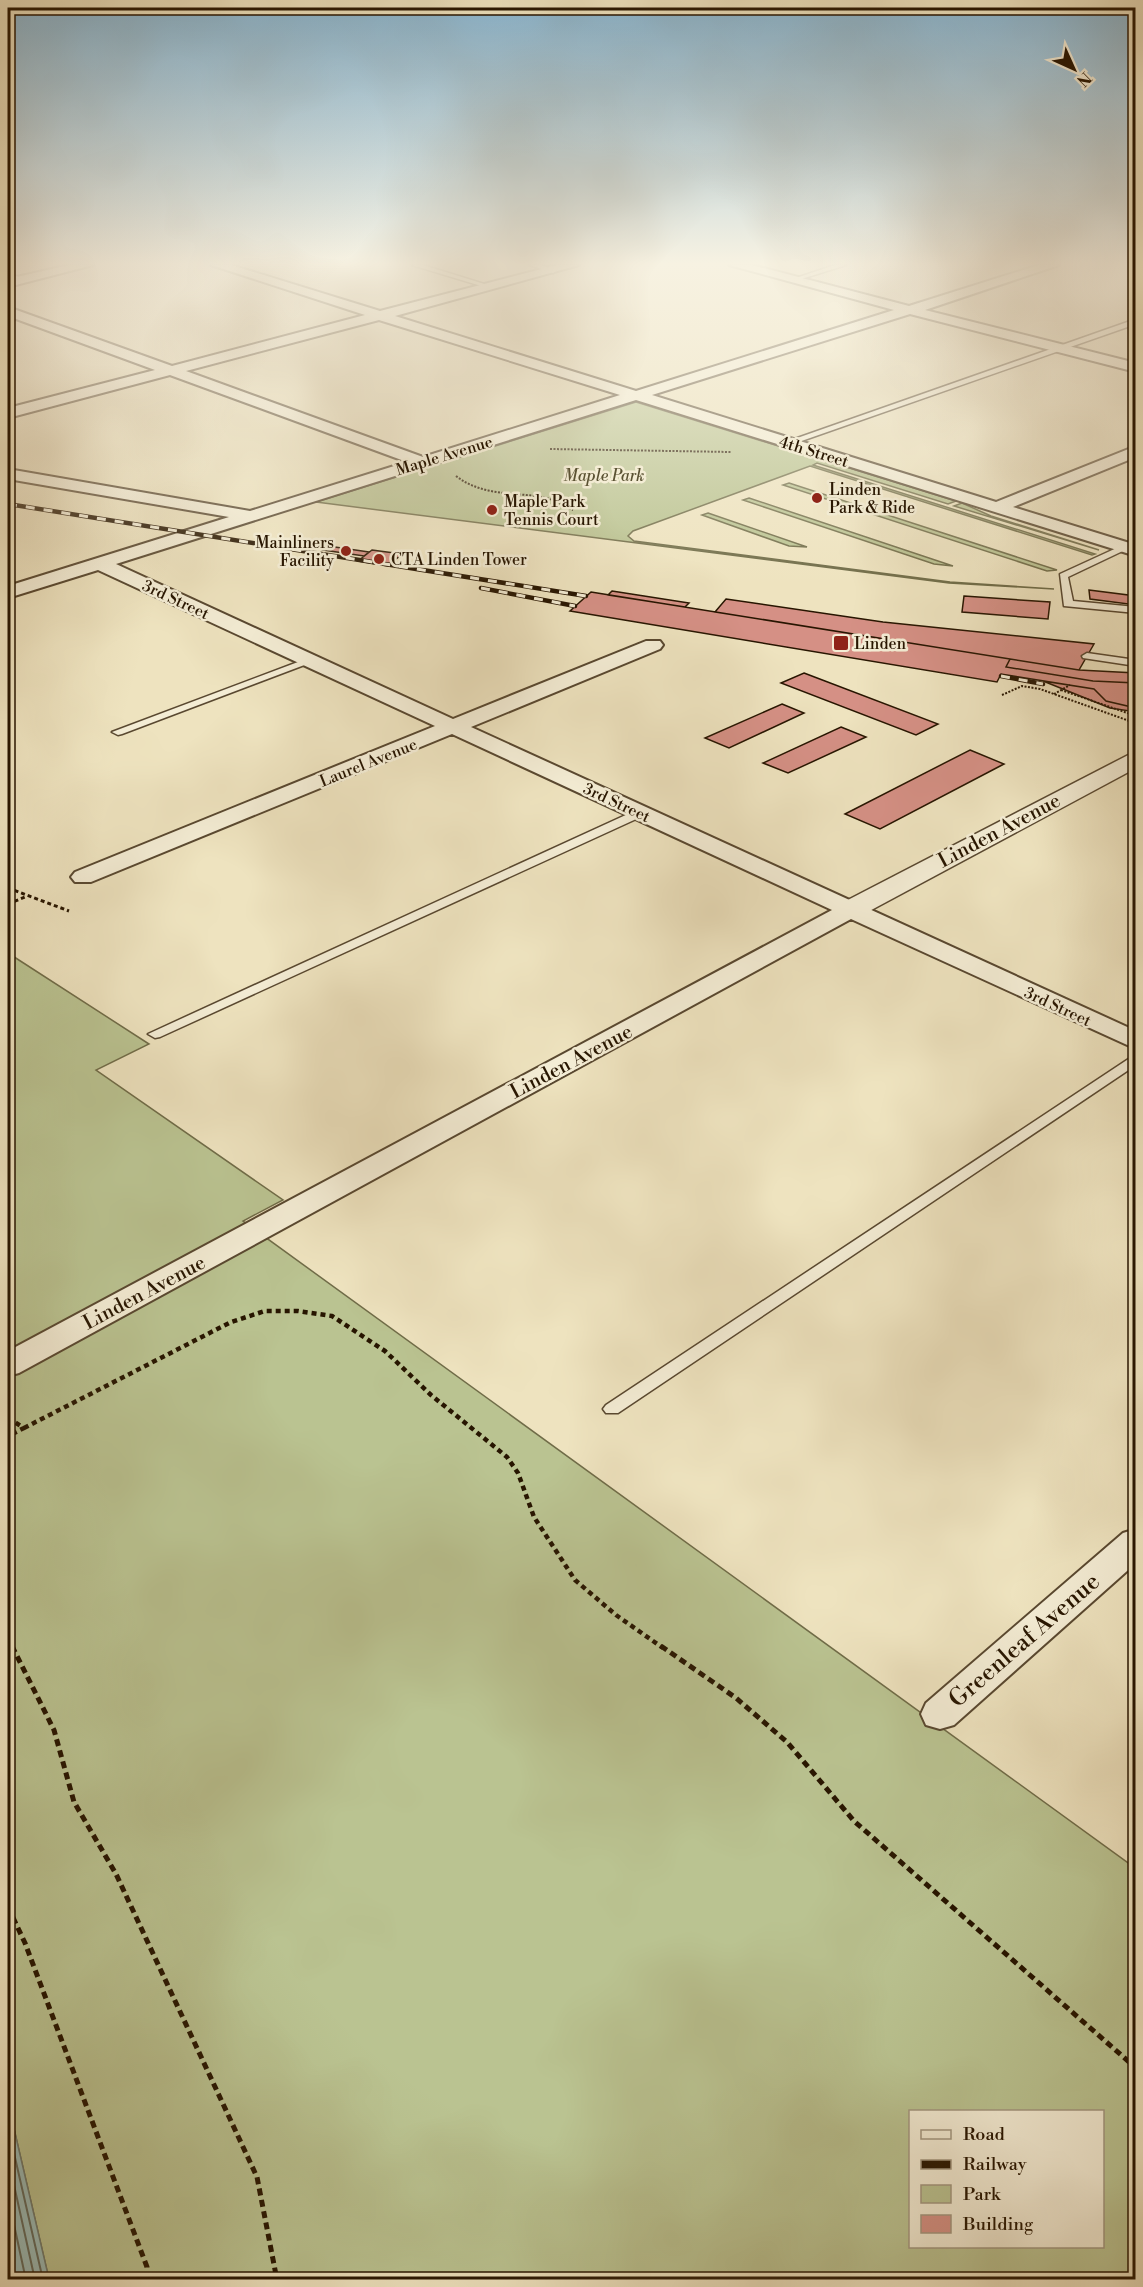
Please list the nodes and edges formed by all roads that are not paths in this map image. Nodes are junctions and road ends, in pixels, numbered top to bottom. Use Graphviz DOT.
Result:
graph roads {
  1 [pos="165,372"];
  2 [pos="177,372"];
  3 [pos="557,372"];
  4 [pos="713,372"];
  5 [pos="990,372"];
  6 [pos="635,396"];
  7 [pos="8,413"];
  8 [pos="787,443"];
  9 [pos="1136,451"];
  10 [pos="422,462"];
  11 [pos="8,474"];
  12 [pos="996,508"];
  13 [pos="252,515"];
  14 [pos="1130,550"];
  15 [pos="98,563"];
  16 [pos="8,592"];
  17 [pos="1136,610"];
  18 [pos="653,645"];
  19 [pos="1087,656"];
  20 [pos="310,661"];
  21 [pos="1136,663"];
  22 [pos="455,727"];
  23 [pos="118,732"];
  24 [pos="1136,758"];
  25 [pos="641,813"];
  26 [pos="83,878"];
  27 [pos="852,909"];
  28 [pos="155,1034"];
  29 [pos="1136,1041"];
  30 [pos="1136,1058"];
  31 [pos="8,1365"];
  32 [pos="612,1409"];
  33 [pos="1136,1542"];
  34 [pos="940,1714"];
  1 -- 7 [label="street"];
  2 -- 10 [label="street"];
  3 -- 6 [label="street, 4th Street"];
  4 -- 6 [label="street, Maple Avenue"];
  5 -- 8 [label="lane"];
  6 -- 8 [label="street, 4th Street"];
  6 -- 10 [label="street, Maple Avenue"];
  8 -- 12 [label="street, 4th Street"];
  9 -- 12 [label="street"];
  10 -- 13 [label="street, Maple Avenue"];
  11 -- 13 [label="street"];
  12 -- 14 [label="street, 4th Street"];
  13 -- 15 [label="street, Maple Avenue"];
  14 -- 17 [label="lane"];
  15 -- 16 [label="street, Maple Avenue"];
  15 -- 20 [label="street, 3rd Street"];
  18 -- 22 [label="street, Laurel Avenue"];
  19 -- 21 [label="lane"];
  20 -- 22 [label="street, 3rd Street"];
  20 -- 23 [label="lane"];
  22 -- 25 [label="street, 3rd Street"];
  22 -- 26 [label="street, Laurel Avenue"];
  24 -- 27 [label="street, Linden Avenue"];
  25 -- 27 [label="street, 3rd Street"];
  25 -- 28 [label="lane"];
  27 -- 29 [label="street, 3rd Street"];
  27 -- 31 [label="street, Linden Avenue"];
  30 -- 32 [label="lane"];
  33 -- 34 [label="street, Greenleaf Avenue"];
}
